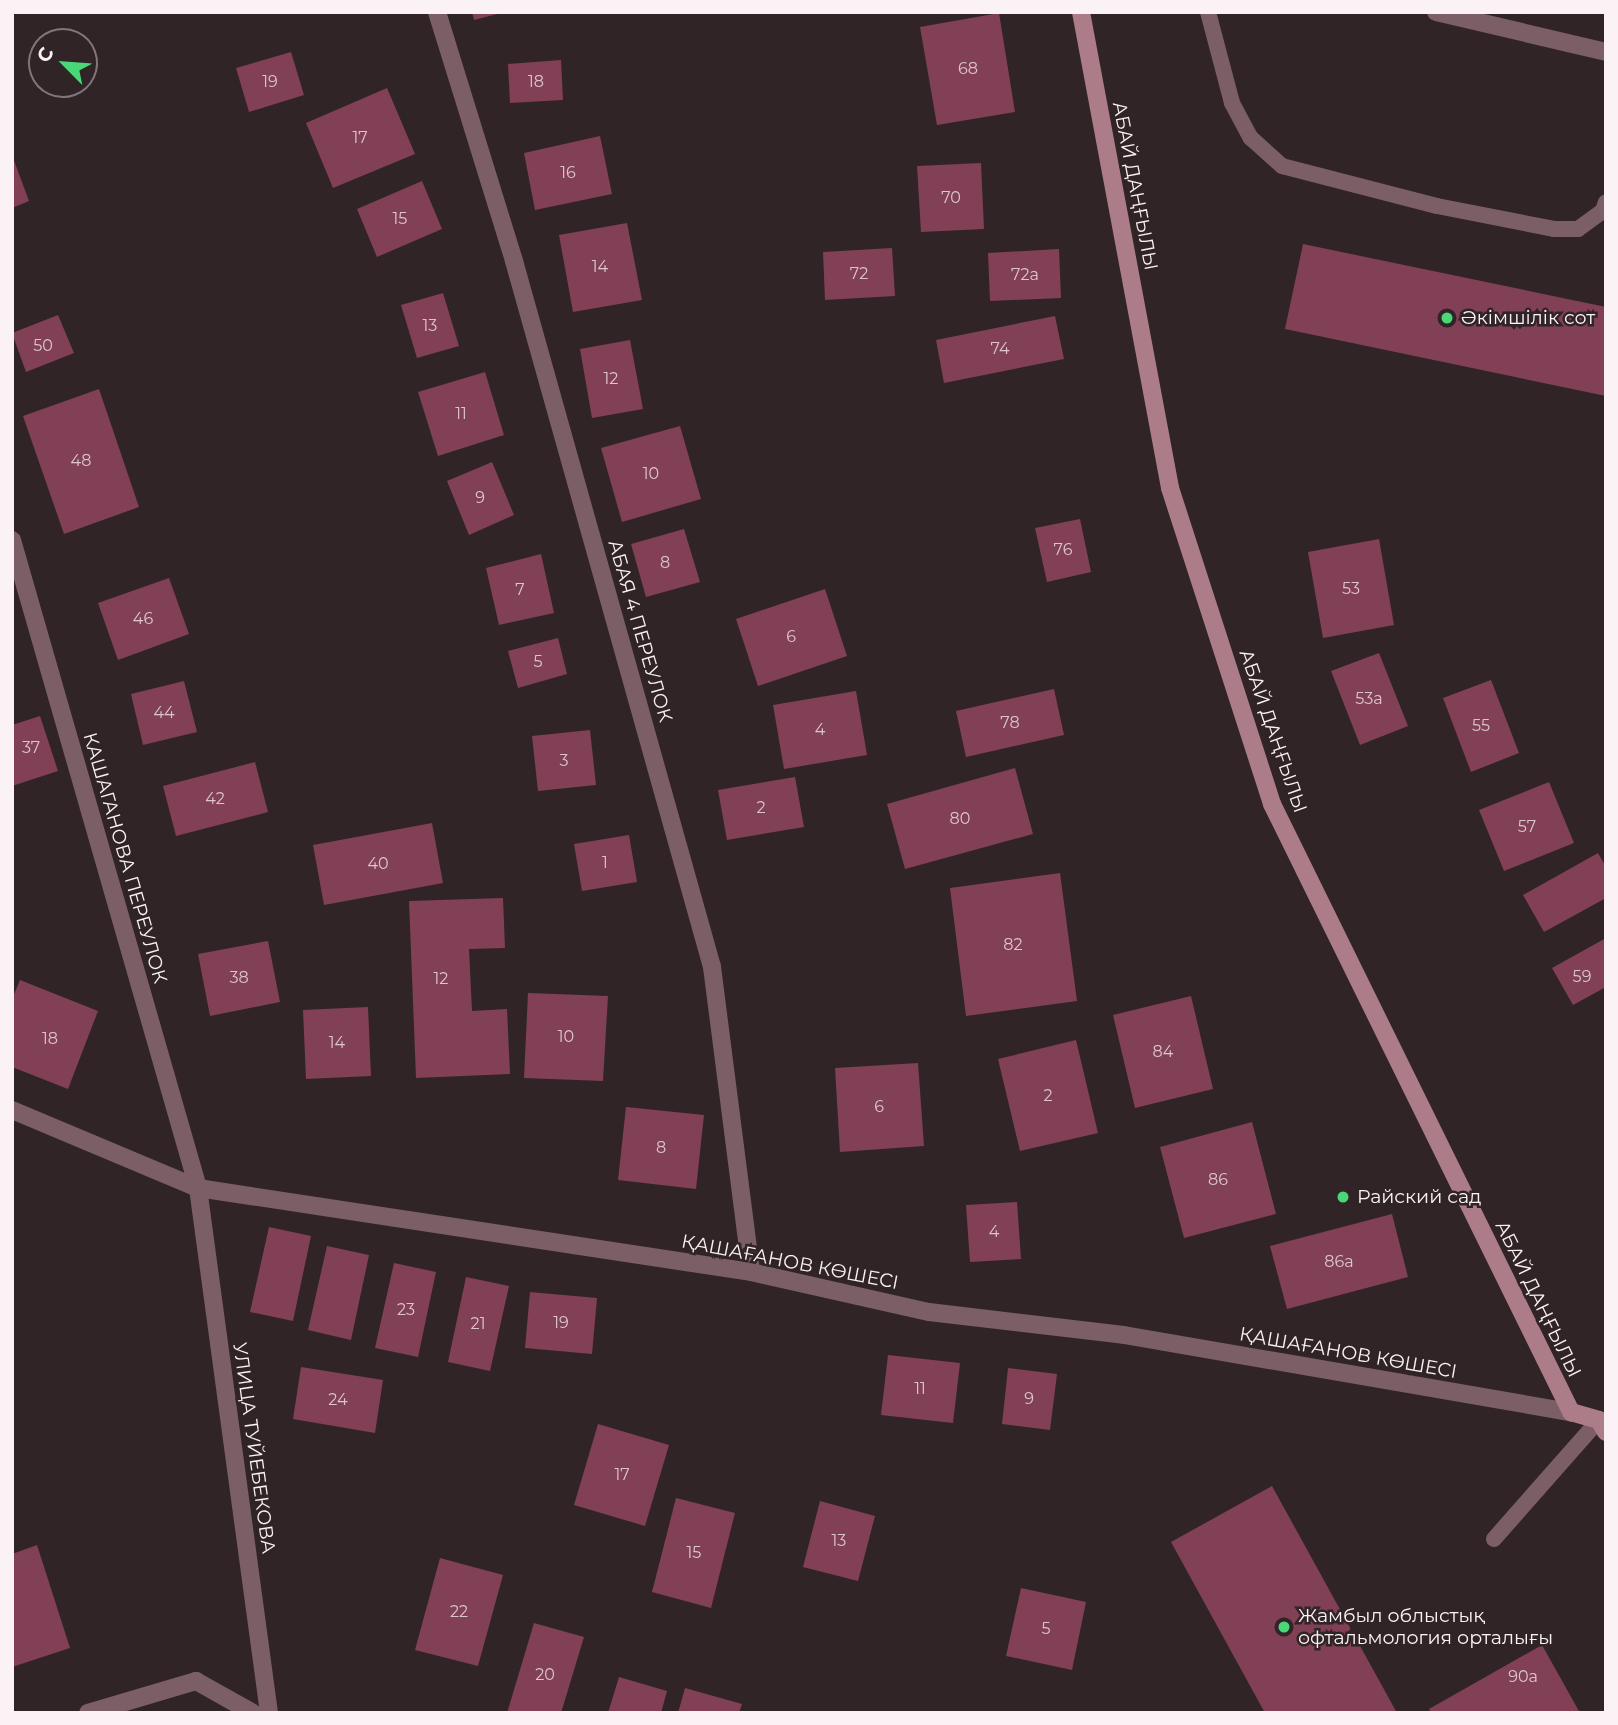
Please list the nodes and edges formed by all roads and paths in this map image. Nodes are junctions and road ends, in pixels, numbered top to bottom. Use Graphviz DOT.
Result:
graph roads {
  1 [pos="438,12"];
  2 [pos="1081,12"];
  3 [pos="1208,12"];
  4 [pos="1436,12"];
  5 [pos="1606,51"];
  6 [pos="1606,202"];
  7 [pos="12,540"];
  8 [pos="12,1110"];
  9 [pos="198,1188"];
  10 [pos="751,1272"];
  11 [pos="1571,1412"];
  12 [pos="1603,1426"];
  13 [pos="1494,1539"];
  14 [pos="88,1713"];
  15 [pos="253,1713"];
  16 [pos="269,1713"];
  1 -- 10 [label="street, АБАЯ 4 ПЕРЕУЛОК"];
  2 -- 11 [label="main road, АБАЙ ДАҢҒЫЛЫ"];
  3 -- 6 [label="lane"];
  4 -- 5 [label="street"];
  7 -- 9 [label="street, КАШАГАНОВА ПЕРЕУЛОК"];
  8 -- 9 [label="street, ҚАШАҒАНОВ КӨШЕСІ"];
  9 -- 10 [label="street, ҚАШАҒАНОВ КӨШЕСІ"];
  9 -- 16 [label="street, УЛИЦА ТУЙЕБЕКОВА"];
  10 -- 11 [label="street, ҚАШАҒАНОВ КӨШЕСІ"];
  11 -- 12 [label="main road"];
  12 -- 13 [label="lane"];
  14 -- 15 [label="street"];
}
